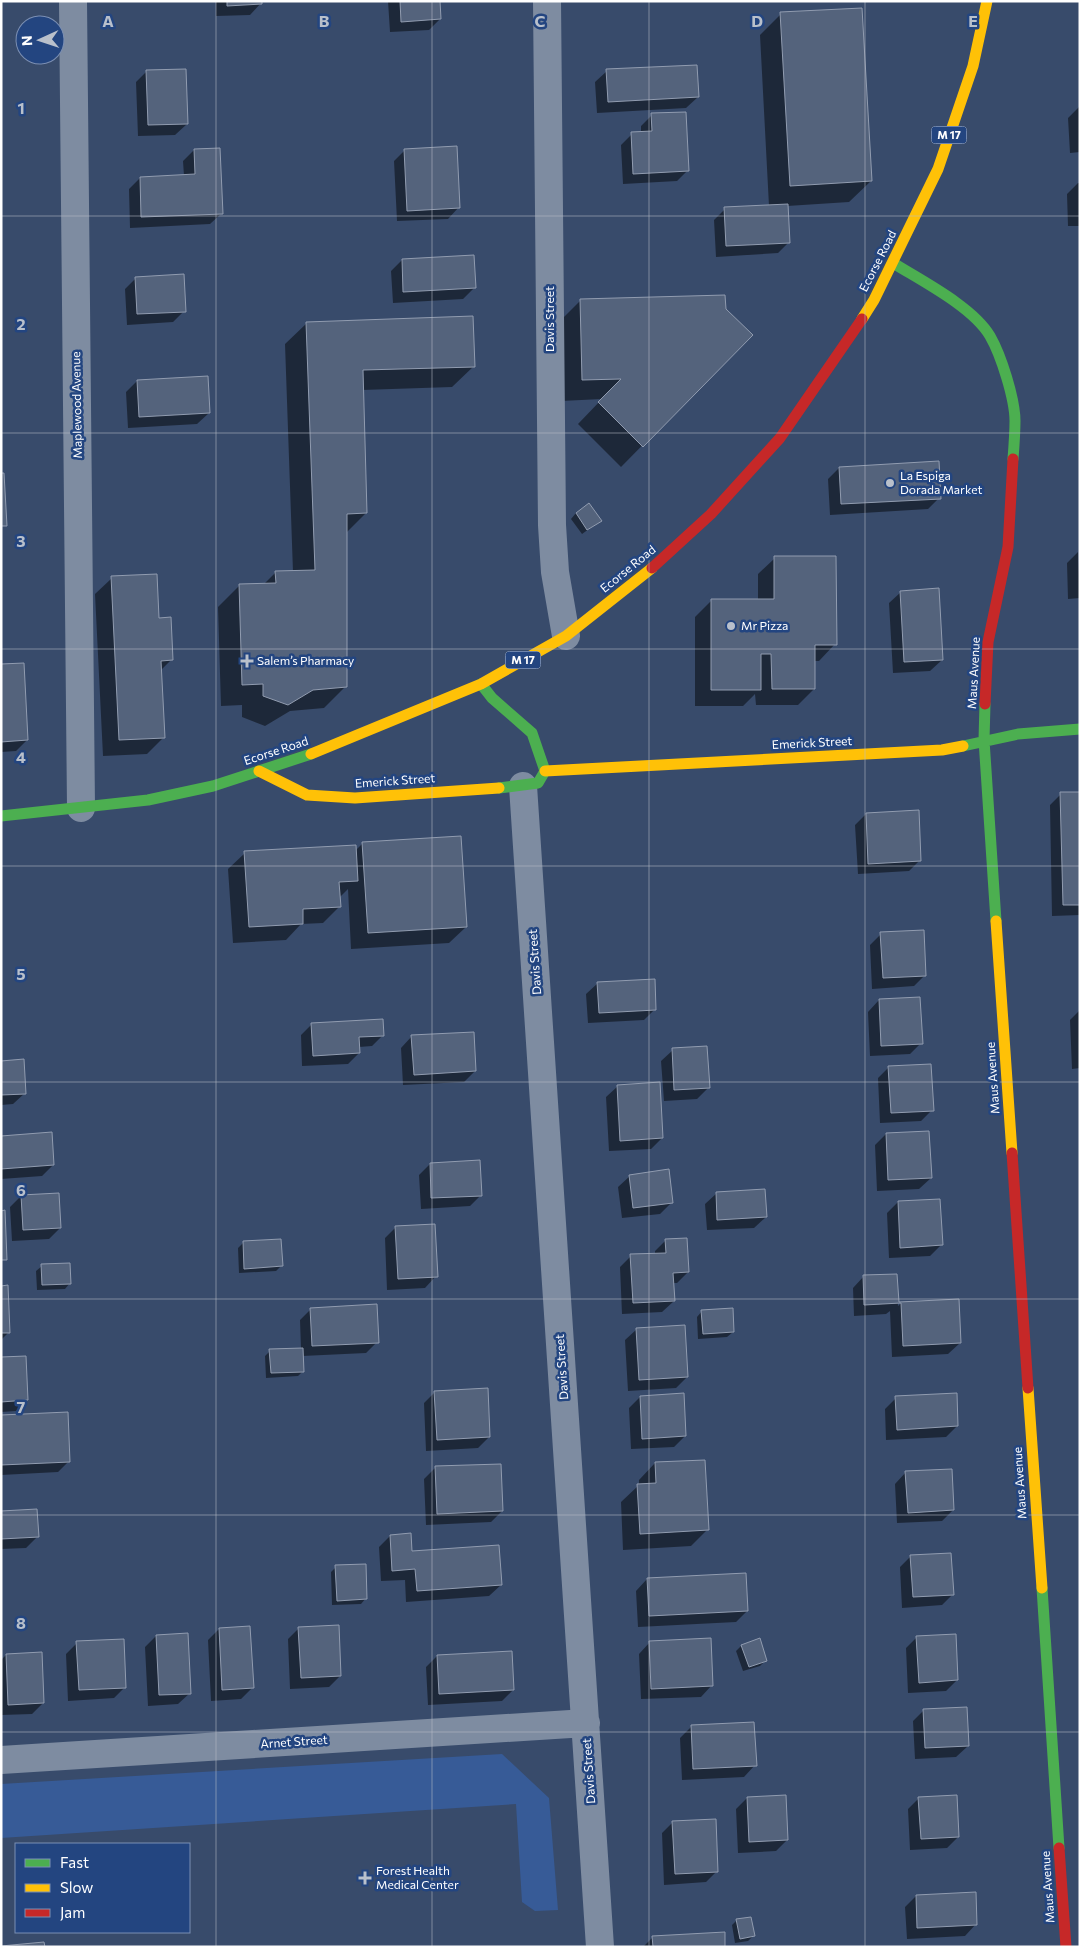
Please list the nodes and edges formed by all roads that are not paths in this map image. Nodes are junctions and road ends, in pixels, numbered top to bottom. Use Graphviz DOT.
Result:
graph roads {
  1 [pos="73,1"];
  2 [pos="547,1"];
  3 [pos="987,1"];
  4 [pos="893,263"];
  5 [pos="566,636"];
  6 [pos="481,684"];
  7 [pos="1080,729"];
  8 [pos="984,740"];
  9 [pos="259,771"];
  10 [pos="545,771"];
  11 [pos="530,785"];
  12 [pos="81,808"];
  13 [pos="1,816"];
  14 [pos="586,1723"];
  15 [pos="1,1760"];
  16 [pos="600,1947"];
  17 [pos="1066,1947"];
  1 -- 12 [label="street, Maplewood Avenue"];
  2 -- 5 [label="street, Davis Street"];
  3 -- 4 [label="main road, Ecorse Road / M 17"];
  4 -- 5 [label="main road, Ecorse Road / M 17"];
  4 -- 8 [label="main road, Maus Avenue"];
  5 -- 6 [label="main road, Ecorse Road / M 17"];
  6 -- 9 [label="main road, Ecorse Road / M 17"];
  6 -- 10 [label="main road"];
  7 -- 8 [label="main road, Emerick Street"];
  8 -- 10 [label="main road, Emerick Street"];
  8 -- 17 [label="main road, Maus Avenue"];
  9 -- 11 [label="main road, Emerick Street"];
  9 -- 12 [label="main road, Ecorse Road / M 17"];
  10 -- 11 [label="main road"];
  11 -- 14 [label="street, Davis Street"];
  12 -- 13 [label="main road, Ecorse Road / M 17"];
  14 -- 15 [label="street, Arnet Street"];
  14 -- 16 [label="street, Davis Street"];
}
